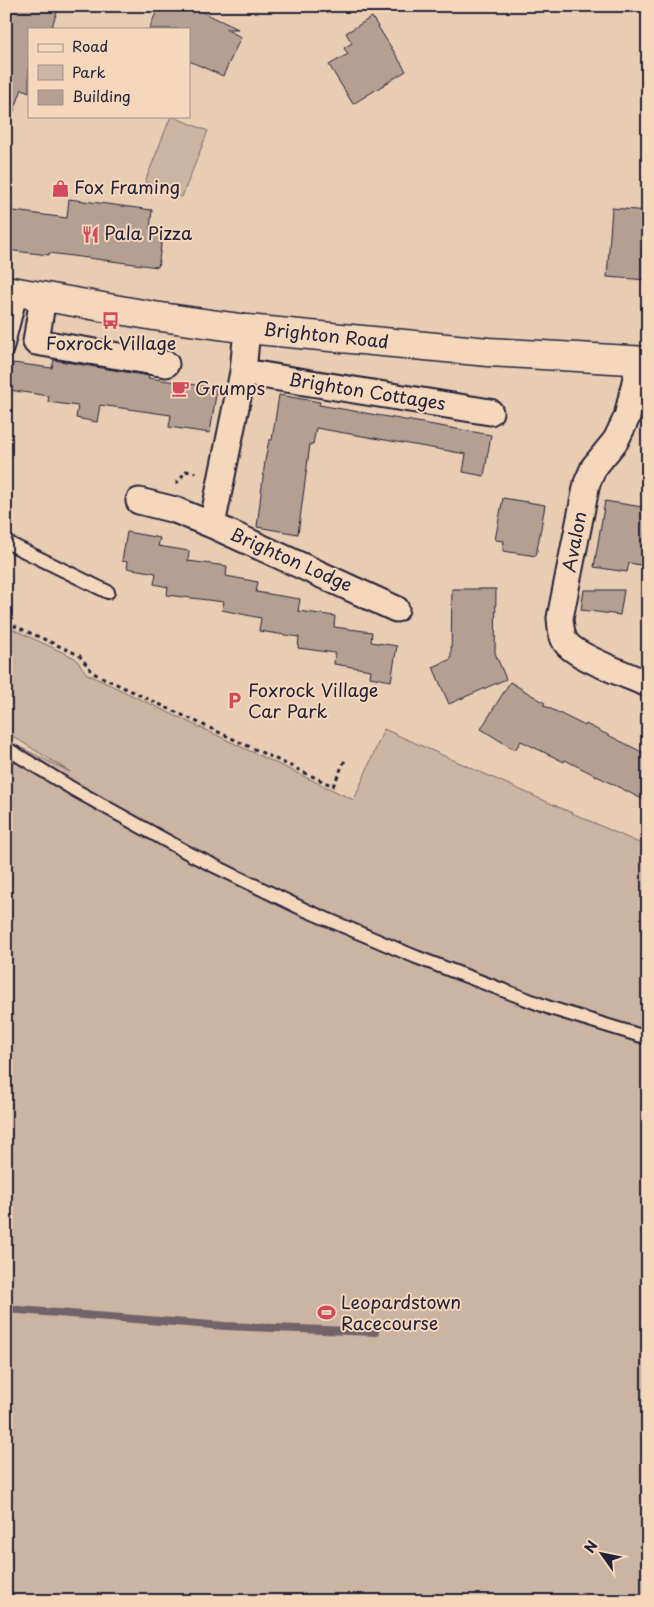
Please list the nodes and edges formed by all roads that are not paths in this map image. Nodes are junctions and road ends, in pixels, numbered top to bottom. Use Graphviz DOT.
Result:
graph roads {
  1 [pos="23,293"];
  2 [pos="247,329"];
  3 [pos="6,352"];
  4 [pos="644,361"];
  5 [pos="166,364"];
  6 [pos="243,372"];
  7 [pos="490,412"];
  8 [pos="147,503"];
  9 [pos="212,525"];
  10 [pos="6,542"];
  11 [pos="108,592"];
  12 [pos="396,609"];
  13 [pos="648,684"];
  14 [pos="6,748"];
  15 [pos="648,1038"];
  1 -- 2 [label="street, Brighton Road"];
  1 -- 3 [label="lane"];
  1 -- 5 [label="street"];
  2 -- 4 [label="street, Brighton Road"];
  2 -- 6 [label="street, Brighton Lodge"];
  4 -- 13 [label="street, Avalon"];
  6 -- 7 [label="street, Brighton Cottages"];
  6 -- 9 [label="street, Brighton Lodge"];
  8 -- 9 [label="street, Brighton Lodge"];
  9 -- 12 [label="street, Brighton Lodge"];
  10 -- 11 [label="lane"];
  14 -- 15 [label="lane"];
}
